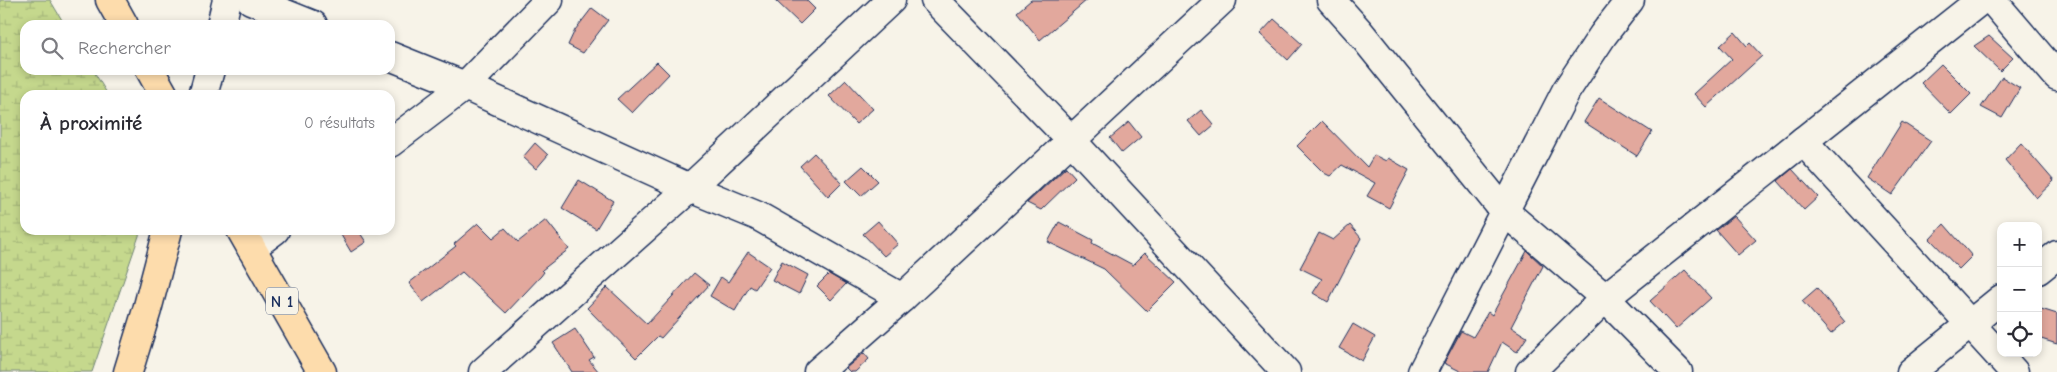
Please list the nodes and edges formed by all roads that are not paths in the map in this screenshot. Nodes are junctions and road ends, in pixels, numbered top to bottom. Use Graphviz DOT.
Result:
graph roads {
  1 [pos="110,0"];
  2 [pos="227,0"];
  3 [pos="251,0"];
  4 [pos="549,0"];
  5 [pos="891,0"];
  6 [pos="935,0"];
  7 [pos="1222,0"];
  8 [pos="1331,0"];
  9 [pos="1630,0"];
  10 [pos="1981,0"];
  11 [pos="1992,0"];
  12 [pos="121,20"];
  13 [pos="222,20"];
  14 [pos="301,20"];
  15 [pos="395,58"];
  16 [pos="153,75"];
  17 [pos="209,75"];
  18 [pos="2057,76"];
  19 [pos="465,86"];
  20 [pos="161,90"];
  21 [pos="204,90"];
  22 [pos="395,139"];
  23 [pos="1071,140"];
  24 [pos="1803,141"];
  25 [pos="690,188"];
  26 [pos="1504,211"];
  27 [pos="167,235"];
  28 [pos="259,235"];
  29 [pos="246,239"];
  30 [pos="2057,255"];
  31 [pos="2042,267"];
  32 [pos="902,298"];
  33 [pos="1605,298"];
  34 [pos="1997,302"];
  35 [pos="1968,324"];
  36 [pos="128,372"];
  37 [pos="322,372"];
  38 [pos="483,372"];
  39 [pos="818,372"];
  40 [pos="1286,372"];
  41 [pos="1422,372"];
  42 [pos="1530,372"];
  43 [pos="1678,372"];
  44 [pos="1911,372"];
  45 [pos="2014,372"];
  1 -- 12 [label="main road"];
  2 -- 13 [label="street"];
  3 -- 14 [label="street"];
  4 -- 19 [label="street"];
  5 -- 25 [label="street"];
  6 -- 23 [label="street"];
  7 -- 23 [label="street"];
  8 -- 26 [label="street"];
  9 -- 26 [label="street"];
  10 -- 24 [label="street"];
  11 -- 18 [label="street"];
  15 -- 19 [label="street"];
  16 -- 20 [label="main road"];
  17 -- 21 [label="street"];
  19 -- 22 [label="street"];
  19 -- 25 [label="street"];
  23 -- 32 [label="street"];
  23 -- 40 [label="street"];
  24 -- 33 [label="street"];
  24 -- 35 [label="street"];
  25 -- 32 [label="street"];
  25 -- 38 [label="street"];
  26 -- 33 [label="street"];
  26 -- 41 [label="street"];
  27 -- 36 [label="main road"];
  28 -- 29 [label="street"];
  29 -- 37 [label="main road, N 1"];
  30 -- 31 [label="street"];
  32 -- 39 [label="street"];
  33 -- 42 [label="street"];
  33 -- 43 [label="street"];
  34 -- 35 [label="street"];
  35 -- 44 [label="street"];
  35 -- 45 [label="street"];
}
